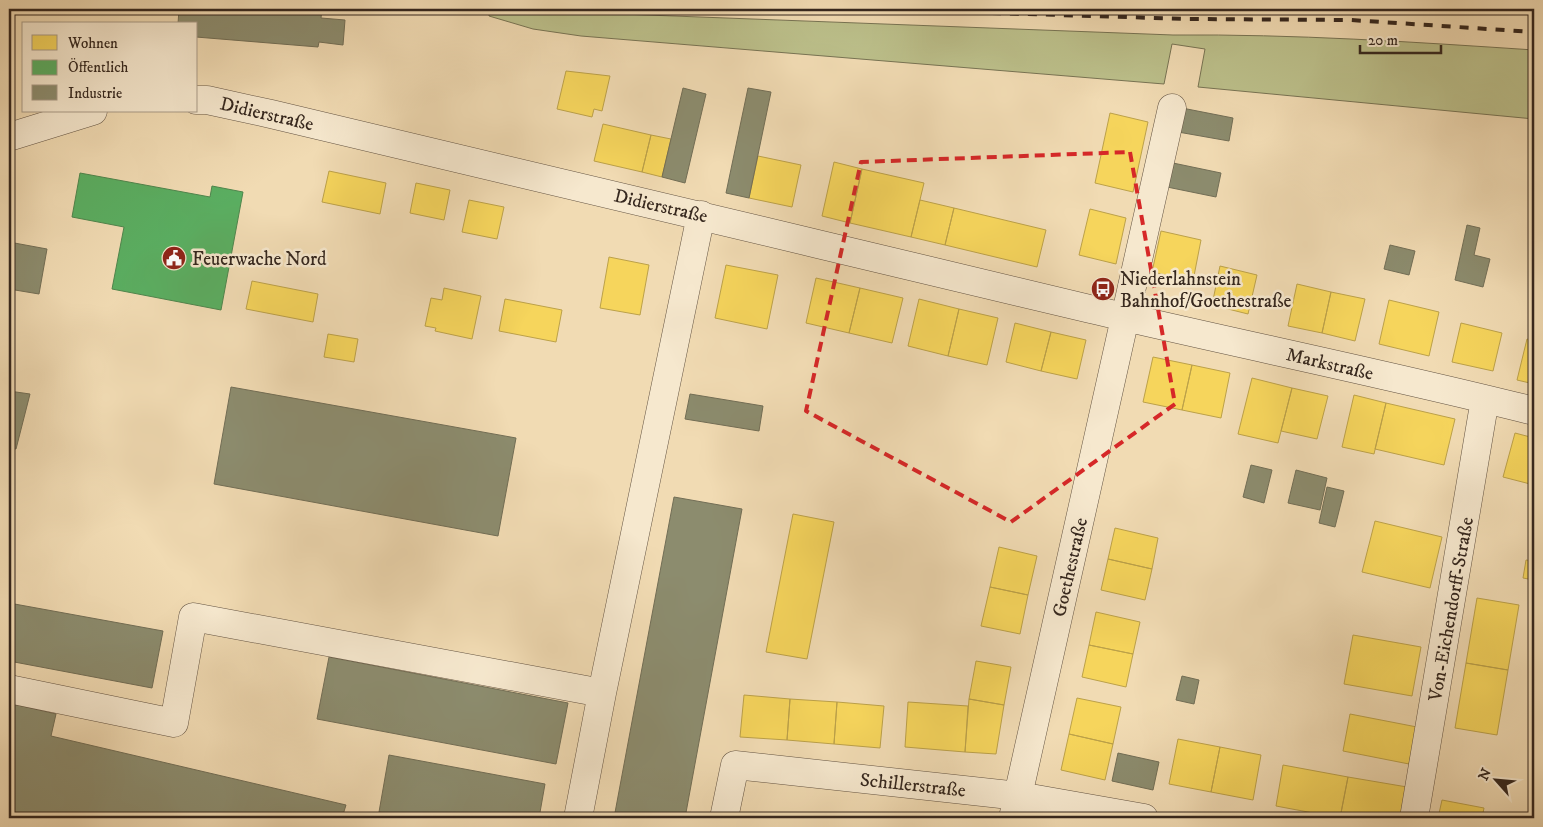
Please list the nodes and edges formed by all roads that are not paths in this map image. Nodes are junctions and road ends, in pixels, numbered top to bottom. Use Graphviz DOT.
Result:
graph roads {
  1 [pos="198,100"];
  2 [pos="1172,108"];
  3 [pos="89,112"];
  4 [pos="9,138"];
  5 [pos="701,215"];
  6 [pos="1125,317"];
  7 [pos="1485,399"];
  8 [pos="1534,411"];
  9 [pos="9,689"];
  10 [pos="602,692"];
  11 [pos="1016,807"];
  12 [pos="578,818"];
  13 [pos="724,818"];
  14 [pos="1144,818"];
  15 [pos="1414,818"];
  1 -- 5 [label="street, Didierstraße"];
  2 -- 6 [label="street, Goethestraße"];
  3 -- 4 [label="street"];
  5 -- 6 [label="street, Didierstraße"];
  5 -- 10 [label="street"];
  6 -- 7 [label="street, Markstraße"];
  6 -- 11 [label="street, Goethestraße"];
  7 -- 8 [label="street, Markstraße"];
  7 -- 15 [label="street, Von-Eichendorff-Straße"];
  9 -- 10 [label="street"];
  10 -- 12 [label="street"];
  11 -- 13 [label="street, Schillerstraße"];
  11 -- 14 [label="street, Schillerstraße"];
}
